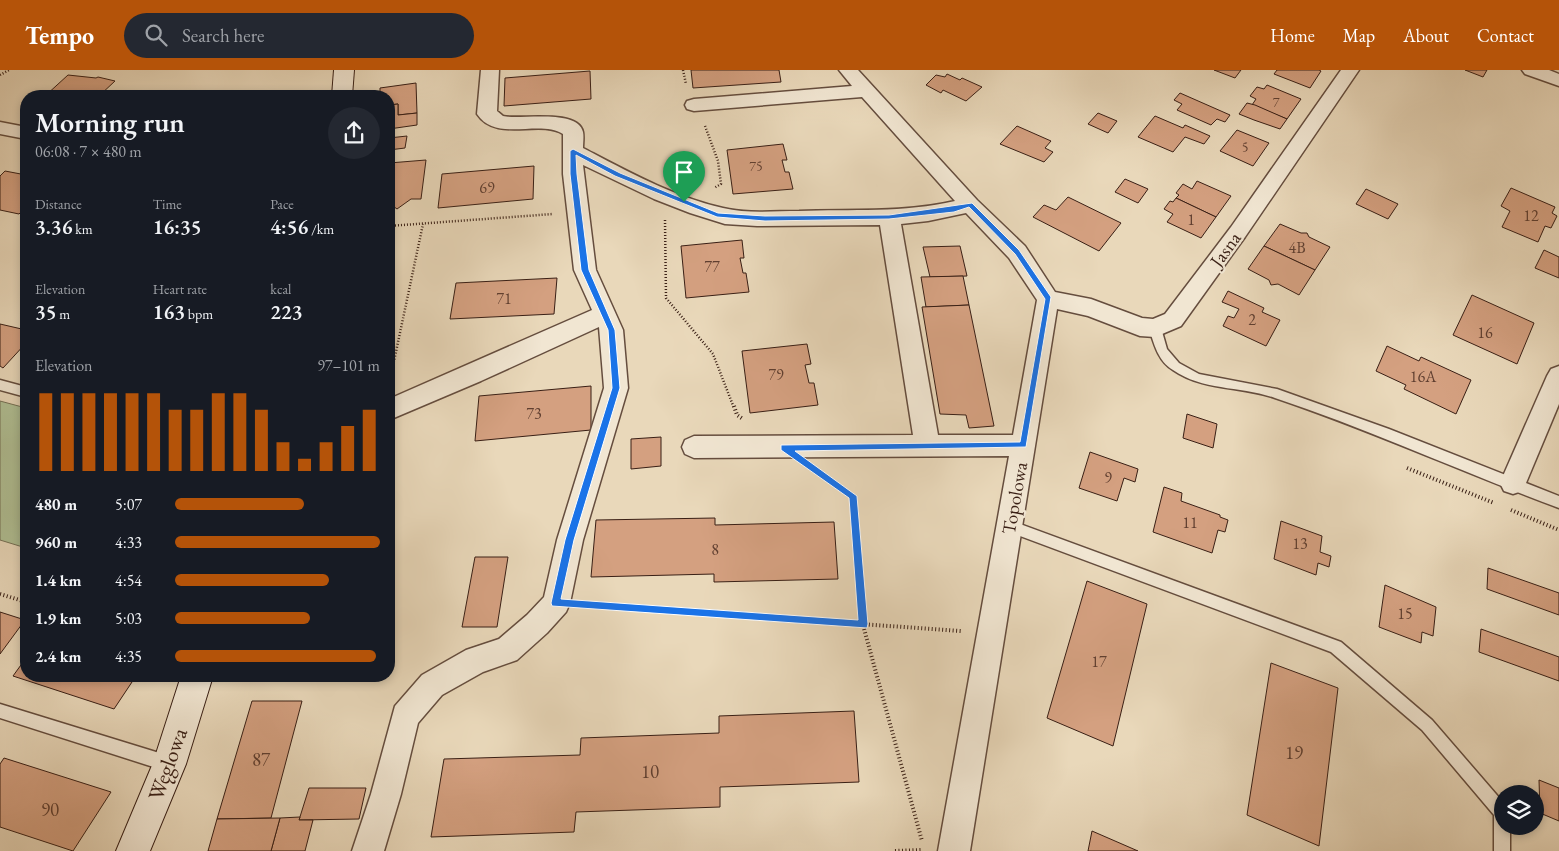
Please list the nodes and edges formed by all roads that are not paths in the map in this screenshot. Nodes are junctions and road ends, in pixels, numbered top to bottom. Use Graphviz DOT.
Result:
graph roads {
  1 [pos="344,70"];
  2 [pos="490,70"];
  3 [pos="848,70"];
  4 [pos="1350,70"];
  5 [pos="1531,70"];
  6 [pos="1559,80"];
  7 [pos="342,90"];
  8 [pos="868,91"];
  9 [pos="694,105"];
  10 [pos="0,128"];
  11 [pos="20,132"];
  12 [pos="573,151"];
  13 [pos="970,205"];
  14 [pos="889,217"];
  15 [pos="1048,299"];
  16 [pos="605,314"];
  17 [pos="1154,328"];
  18 [pos="1559,376"];
  19 [pos="0,385"];
  20 [pos="20,390"];
  21 [pos="395,407"];
  22 [pos="927,445"];
  23 [pos="1023,445"];
  24 [pos="694,447"];
  25 [pos="1513,484"];
  26 [pos="1559,502"];
  27 [pos="1009,526"];
  28 [pos="195,682"];
  29 [pos="0,711"];
  30 [pos="169,764"];
  31 [pos="133,851"];
  32 [pos="368,851"];
  33 [pos="954,851"];
  34 [pos="1502,851"];
  1 -- 7 [label="street"];
  2 -- 12 [label="street"];
  3 -- 8 [label="street"];
  4 -- 17 [label="street, Jasna"];
  5 -- 6 [label="street"];
  8 -- 9 [label="street"];
  8 -- 13 [label="street"];
  10 -- 11 [label="street"];
  12 -- 14 [label="street"];
  12 -- 16 [label="street"];
  13 -- 14 [label="street"];
  13 -- 15 [label="street"];
  14 -- 22 [label="street"];
  15 -- 17 [label="street"];
  15 -- 23 [label="street, Topolowa"];
  16 -- 21 [label="street"];
  16 -- 32 [label="street"];
  17 -- 25 [label="lane"];
  18 -- 25 [label="street"];
  19 -- 20 [label="lane"];
  22 -- 23 [label="street"];
  22 -- 24 [label="street"];
  23 -- 27 [label="street, Topolowa"];
  25 -- 26 [label="lane"];
  27 -- 33 [label="street, Topolowa"];
  27 -- 34 [label="lane"];
  28 -- 30 [label="street, Węglowa"];
  29 -- 30 [label="lane"];
  30 -- 31 [label="street, Węglowa"];
}
